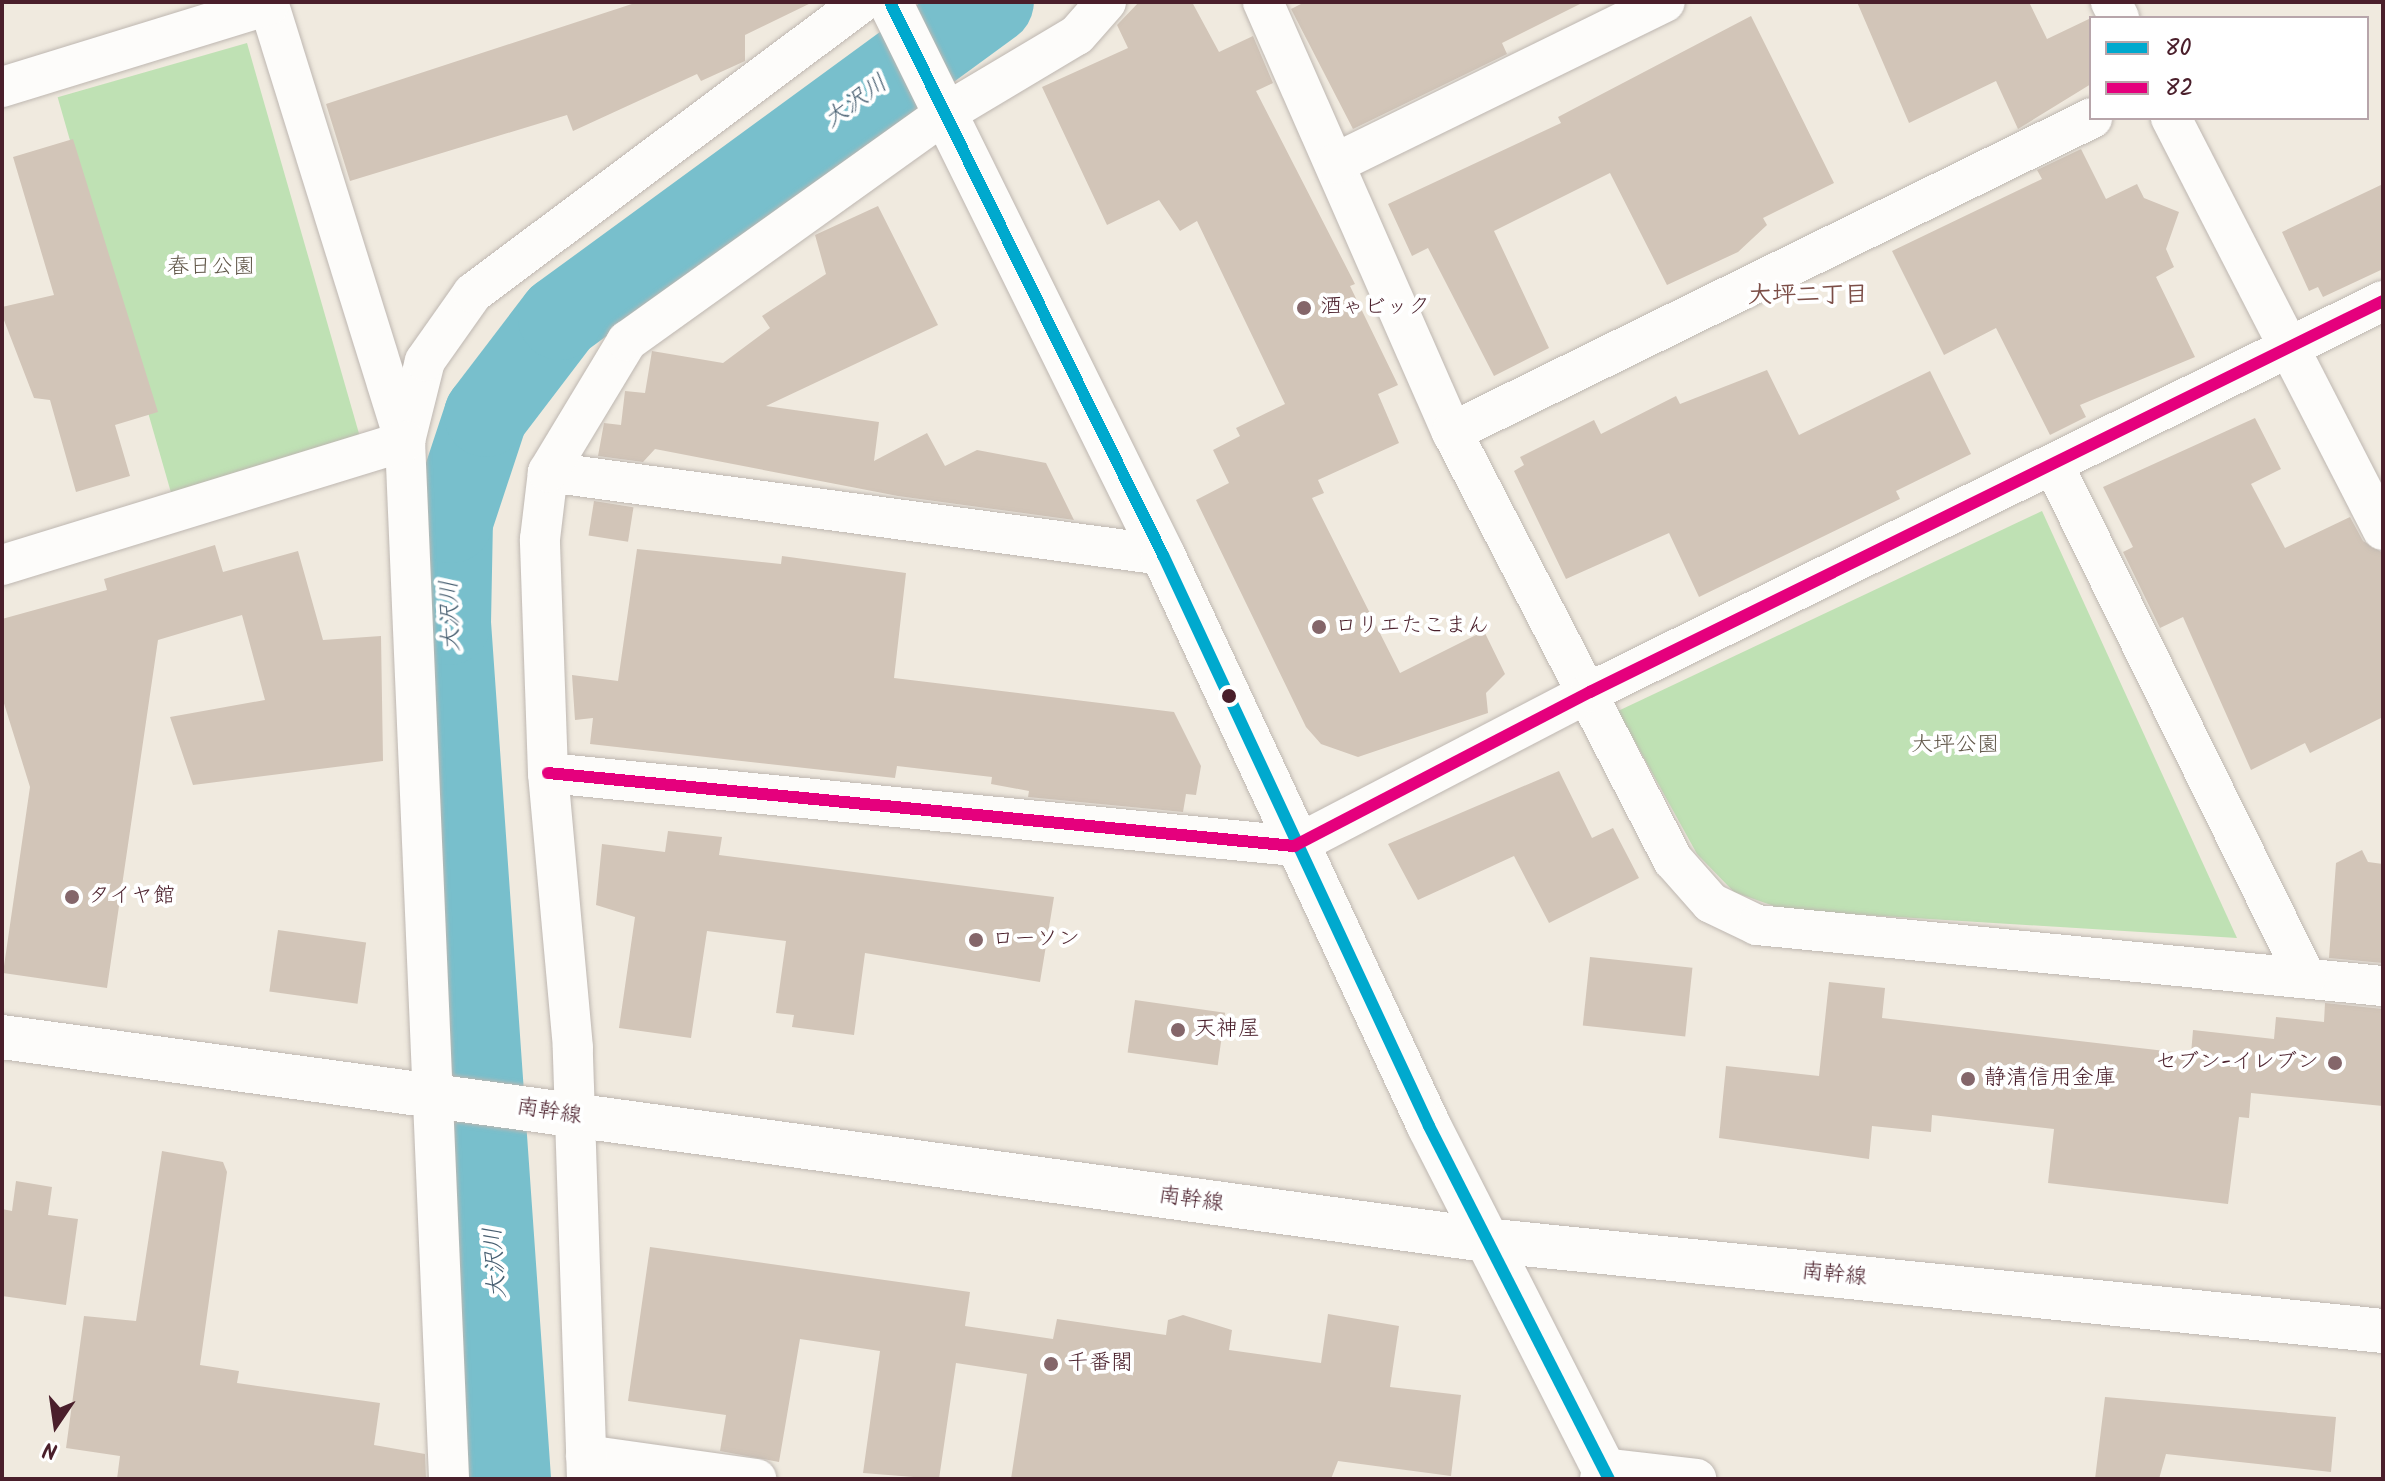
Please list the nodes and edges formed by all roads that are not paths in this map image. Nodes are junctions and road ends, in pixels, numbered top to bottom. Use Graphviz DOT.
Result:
graph roads {
  1 [pos="862,2"];
  2 [pos="890,2"];
  3 [pos="1106,2"];
  4 [pos="1263,2"];
  5 [pos="1665,2"];
  6 [pos="268,4"];
  7 [pos="2,87"];
  8 [pos="946,113"];
  9 [pos="2089,119"];
  10 [pos="2172,120"];
  11 [pos="1336,163"];
  12 [pos="2383,301"];
  13 [pos="2290,349"];
  14 [pos="1452,432"];
  15 [pos="405,441"];
  16 [pos="2055,468"];
  17 [pos="548,472"];
  18 [pos="2383,530"];
  19 [pos="1163,555"];
  20 [pos="2,565"];
  21 [pos="1590,692"];
  22 [pos="548,773"];
  23 [pos="1294,846"];
  24 [pos="2306,978"];
  25 [pos="2383,986"];
  26 [pos="2,1037"];
  27 [pos="444,1096"];
  28 [pos="565,1115"];
  29 [pos="1494,1241"];
  30 [pos="2383,1331"];
  31 [pos="586,1467"];
  32 [pos="1604,1475"];
  33 [pos="449,1479"];
  34 [pos="756,1479"];
  35 [pos="1696,1479"];
  1 -- 15 [label="street"];
  2 -- 8 [label="main road"];
  3 -- 8 [label="street"];
  4 -- 11 [label="street"];
  5 -- 11 [label="street"];
  6 -- 7 [label="street"];
  6 -- 15 [label="street"];
  8 -- 17 [label="street"];
  8 -- 19 [label="main road"];
  9 -- 14 [label="street"];
  10 -- 13 [label="street"];
  11 -- 14 [label="street"];
  12 -- 13 [label="street"];
  13 -- 16 [label="street"];
  13 -- 18 [label="street"];
  14 -- 21 [label="street"];
  15 -- 20 [label="street"];
  15 -- 27 [label="street"];
  16 -- 21 [label="street"];
  16 -- 24 [label="street"];
  17 -- 19 [label="street"];
  17 -- 22 [label="street"];
  19 -- 23 [label="main road"];
  21 -- 23 [label="street"];
  21 -- 24 [label="street"];
  22 -- 23 [label="street"];
  22 -- 28 [label="street"];
  23 -- 29 [label="main road"];
  24 -- 25 [label="street"];
  26 -- 27 [label="main road, 南幹線"];
  27 -- 28 [label="main road, 南幹線"];
  27 -- 33 [label="street"];
  28 -- 29 [label="main road, 南幹線"];
  28 -- 31 [label="street"];
  29 -- 30 [label="main road, 南幹線"];
  29 -- 32 [label="main road"];
  31 -- 34 [label="street"];
  32 -- 35 [label="street"];
}
